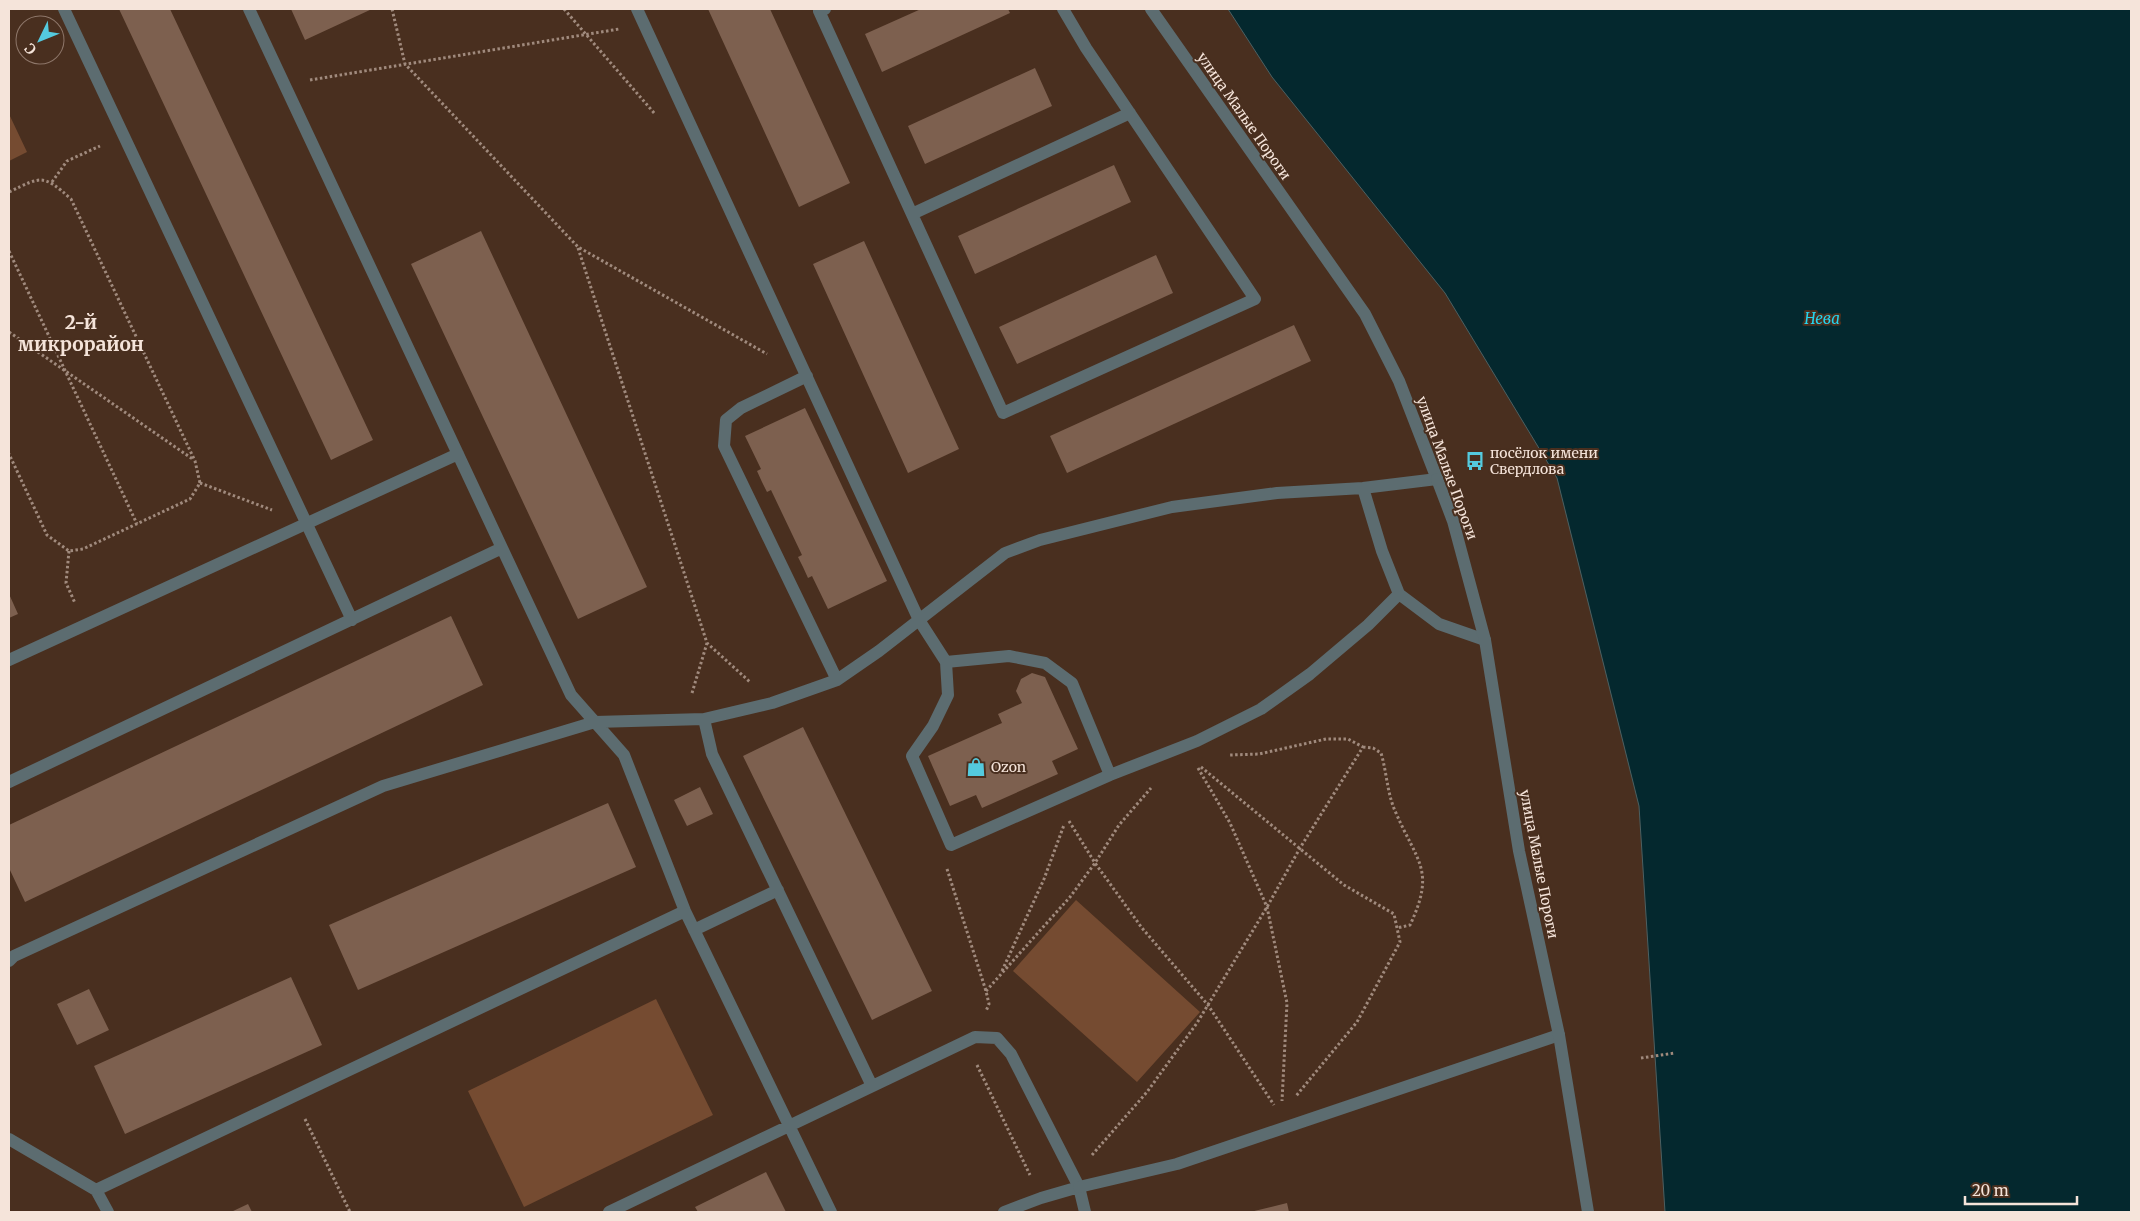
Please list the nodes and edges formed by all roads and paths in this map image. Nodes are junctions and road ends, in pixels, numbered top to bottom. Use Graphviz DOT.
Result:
graph roads {
  1 [pos="64,9"];
  2 [pos="249,9"];
  3 [pos="392,9"];
  4 [pos="564,9"];
  5 [pos="637,9"];
  6 [pos="825,9"];
  7 [pos="1063,9"];
  8 [pos="1151,9"];
  9 [pos="644,25"];
  10 [pos="586,34"];
  11 [pos="405,64"];
  12 [pos="284,84"];
  13 [pos="1130,113"];
  14 [pos="657,116"];
  15 [pos="123,134"];
  16 [pos="52,182"];
  17 [pos="9,192"];
  18 [pos="912,214"];
  19 [pos="578,247"];
  20 [pos="9,252"];
  21 [pos="9,332"];
  22 [pos="65,370"];
  23 [pos="807,376"];
  24 [pos="9,454"];
  25 [pos="458,454"];
  26 [pos="195,461"];
  27 [pos="1438,479"];
  28 [pos="200,483"];
  29 [pos="1363,488"];
  30 [pos="306,523"];
  31 [pos="137,524"];
  32 [pos="502,548"];
  33 [pos="69,550"];
  34 [pos="1399,594"];
  35 [pos="352,620"];
  36 [pos="919,620"];
  37 [pos="85,625"];
  38 [pos="1485,640"];
  39 [pos="707,643"];
  40 [pos="9,660"];
  41 [pos="946,662"];
  42 [pos="837,680"];
  43 [pos="772,703"];
  44 [pos="684,719"];
  45 [pos="704,719"];
  46 [pos="595,722"];
  47 [pos="1197,741"];
  48 [pos="1363,747"];
  49 [pos="1110,775"];
  50 [pos="9,782"];
  51 [pos="1155,783"];
  52 [pos="951,845"];
  53 [pos="1300,848"];
  54 [pos="1095,863"];
  55 [pos="778,890"];
  56 [pos="1268,907"];
  57 [pos="685,911"];
  58 [pos="1397,928"];
  59 [pos="694,930"];
  60 [pos="9,961"];
  61 [pos="1001,974"];
  62 [pos="986,990"];
  63 [pos="1208,1005"];
  64 [pos="1559,1035"];
  65 [pos="970,1039"];
  66 [pos="1676,1053"];
  67 [pos="1641,1058"];
  68 [pos="872,1086"];
  69 [pos="294,1096"];
  70 [pos="1281,1114"];
  71 [pos="789,1125"];
  72 [pos="1281,1128"];
  73 [pos="9,1139"];
  74 [pos="1076,1182"];
  75 [pos="96,1190"];
  76 [pos="1041,1198"];
  77 [pos="108,1212"];
  78 [pos="350,1212"];
  79 [pos="609,1212"];
  80 [pos="831,1212"];
  81 [pos="1004,1212"];
  82 [pos="1085,1212"];
  83 [pos="1588,1212"];
  1 -- 15 [label="street"];
  2 -- 12 [label="street"];
  3 -- 11 [label="path"];
  4 -- 10 [label="path"];
  5 -- 9 [label="street"];
  6 -- 18 [label="street"];
  7 -- 13 [label="street"];
  8 -- 27 [label="street, улица Малые Пороги"];
  9 -- 10 [label="path"];
  9 -- 23 [label="street"];
  10 -- 11 [label="path"];
  10 -- 14 [label="path"];
  11 -- 12 [label="path"];
  11 -- 19 [label="path"];
  12 -- 25 [label="street"];
  13 -- 18 [label="street"];
  13 -- 18 [label="street"];
  15 -- 16 [label="path"];
  15 -- 30 [label="street"];
  16 -- 17 [label="path"];
  16 -- 26 [label="path"];
  19 -- 23 [label="path"];
  19 -- 39 [label="path"];
  20 -- 22 [label="path"];
  21 -- 22 [label="path"];
  22 -- 26 [label="path"];
  22 -- 31 [label="path"];
  23 -- 36 [label="street"];
  23 -- 42 [label="street"];
  24 -- 33 [label="path"];
  25 -- 30 [label="street"];
  25 -- 32 [label="street"];
  26 -- 28 [label="path"];
  27 -- 29 [label="street"];
  27 -- 38 [label="street, улица Малые Пороги"];
  28 -- 30 [label="path"];
  28 -- 31 [label="path"];
  29 -- 34 [label="street"];
  29 -- 36 [label="street"];
  30 -- 35 [label="street"];
  30 -- 37 [label="street"];
  31 -- 33 [label="path"];
  32 -- 35 [label="street"];
  32 -- 46 [label="street"];
  33 -- 37 [label="path"];
  34 -- 38 [label="street"];
  34 -- 47 [label="street"];
  35 -- 50 [label="street"];
  36 -- 41 [label="street"];
  36 -- 42 [label="street"];
  37 -- 40 [label="street"];
  38 -- 64 [label="street, улица Малые Пороги"];
  39 -- 43 [label="path"];
  39 -- 44 [label="path"];
  41 -- 49 [label="street"];
  41 -- 52 [label="street"];
  42 -- 43 [label="street"];
  43 -- 45 [label="street"];
  44 -- 45 [label="street"];
  44 -- 46 [label="street"];
  45 -- 55 [label="street"];
  46 -- 57 [label="street"];
  46 -- 60 [label="street"];
  47 -- 48 [label="path"];
  47 -- 49 [label="street"];
  48 -- 53 [label="path"];
  48 -- 58 [label="path"];
  49 -- 52 [label="street"];
  51 -- 54 [label="path"];
  52 -- 62 [label="path"];
  53 -- 56 [label="path"];
  53 -- 56 [label="path"];
  53 -- 58 [label="path"];
  54 -- 61 [label="path"];
  54 -- 61 [label="path"];
  54 -- 63 [label="path"];
  55 -- 59 [label="street"];
  55 -- 68 [label="street"];
  56 -- 63 [label="path"];
  56 -- 70 [label="path"];
  57 -- 59 [label="street"];
  57 -- 69 [label="street"];
  58 -- 70 [label="path"];
  59 -- 71 [label="street"];
  61 -- 62 [label="path"];
  62 -- 65 [label="path"];
  63 -- 70 [label="path"];
  63 -- 74 [label="path"];
  64 -- 72 [label="street"];
  64 -- 83 [label="street, улица Малые Пороги"];
  65 -- 68 [label="street"];
  65 -- 74 [label="street"];
  65 -- 76 [label="path"];
  66 -- 67 [label="path"];
  68 -- 71 [label="street"];
  69 -- 75 [label="street"];
  69 -- 78 [label="path"];
  70 -- 72 [label="path"];
  71 -- 79 [label="street"];
  71 -- 80 [label="street"];
  72 -- 74 [label="street"];
  73 -- 75 [label="street"];
  74 -- 76 [label="street"];
  74 -- 82 [label="street"];
  75 -- 77 [label="street"];
  76 -- 81 [label="street"];
}
